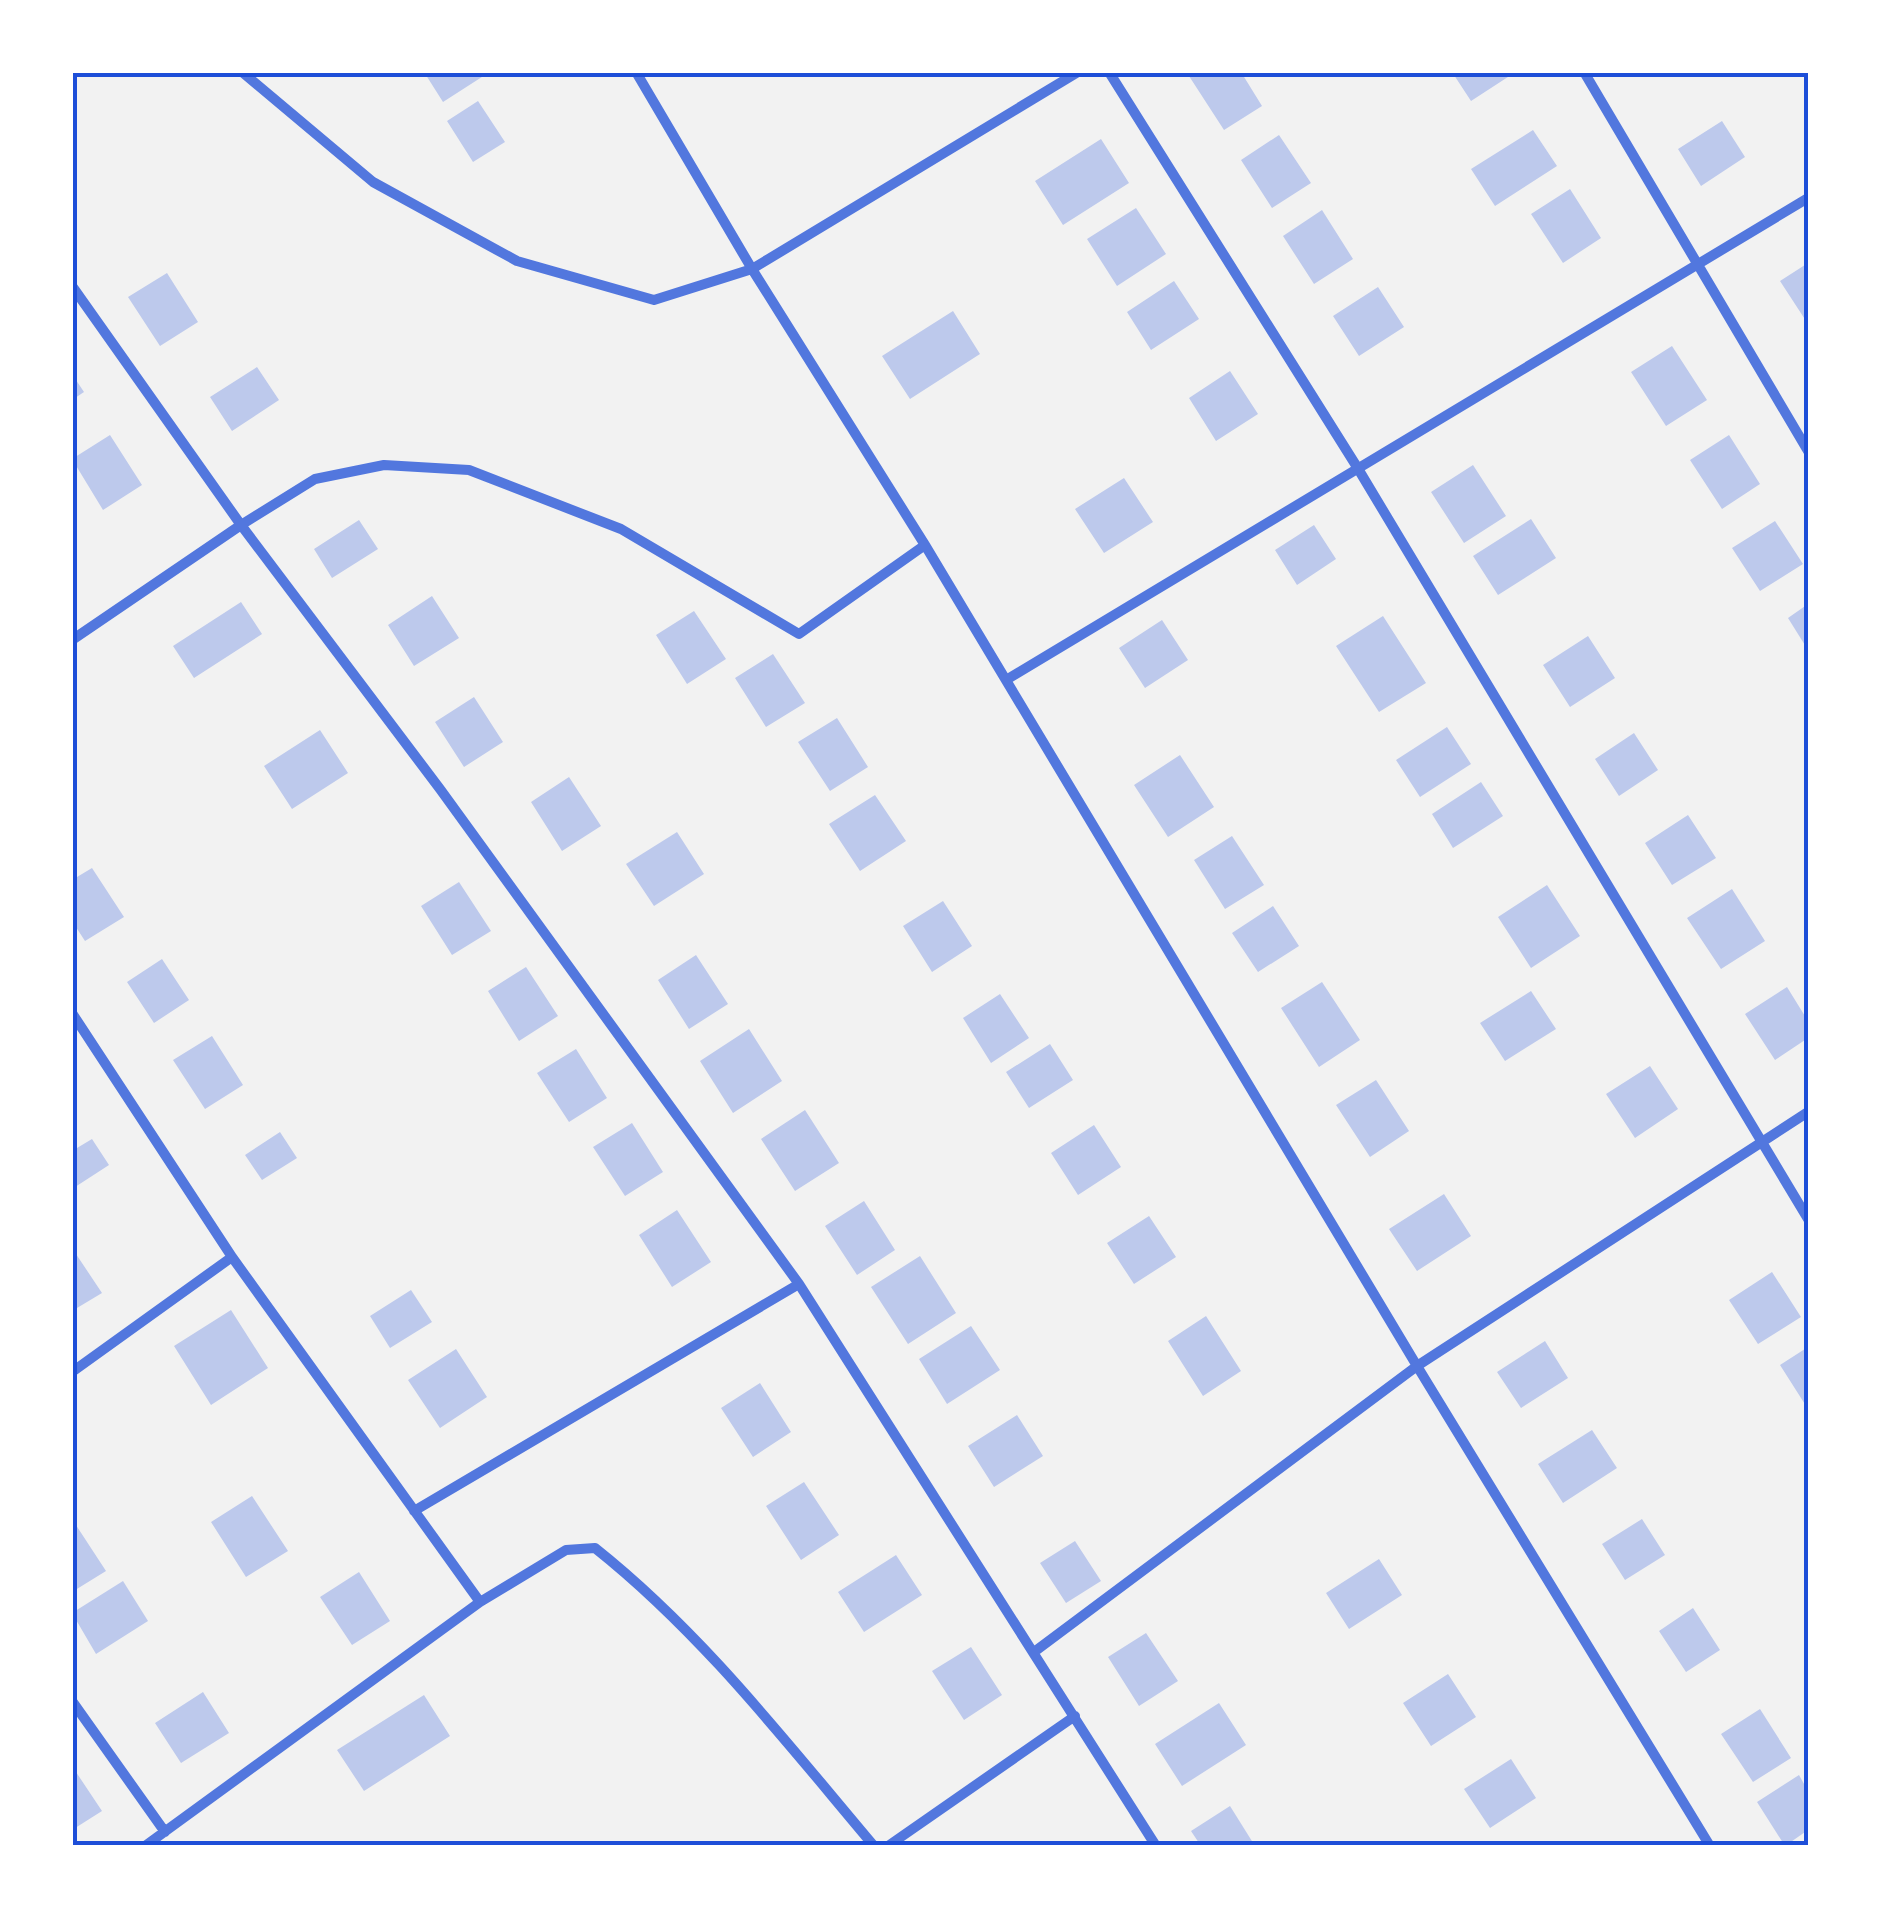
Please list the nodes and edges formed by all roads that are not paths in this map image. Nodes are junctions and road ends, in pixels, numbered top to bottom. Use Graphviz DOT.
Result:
graph roads {
  1 [pos="242,72"];
  2 [pos="636,72"];
  3 [pos="1078,72"];
  4 [pos="1109,72"];
  5 [pos="1584,72"];
  6 [pos="1808,198"];
  7 [pos="1699,266"];
  8 [pos="752,268"];
  9 [pos="72,286"];
  10 [pos="1808,451"];
  11 [pos="1357,467"];
  12 [pos="241,525"];
  13 [pos="925,545"];
  14 [pos="72,640"];
  15 [pos="1006,680"];
  16 [pos="72,1013"];
  17 [pos="1808,1112"];
  18 [pos="1762,1142"];
  19 [pos="1808,1218"];
  20 [pos="232,1256"];
  21 [pos="800,1284"];
  22 [pos="1417,1366"];
  23 [pos="72,1372"];
  24 [pos="414,1511"];
  25 [pos="480,1602"];
  26 [pos="1034,1652"];
  27 [pos="72,1701"];
  28 [pos="1075,1716"];
  29 [pos="165,1832"];
  30 [pos="145,1846"];
  31 [pos="874,1846"];
  32 [pos="888,1846"];
  33 [pos="1156,1846"];
  34 [pos="1710,1846"];
  1 -- 8 [label="street"];
  2 -- 8 [label="street"];
  3 -- 8 [label="street"];
  4 -- 11 [label="street"];
  5 -- 7 [label="street"];
  6 -- 7 [label="street"];
  7 -- 10 [label="street"];
  7 -- 11 [label="street"];
  8 -- 13 [label="street"];
  9 -- 12 [label="street"];
  11 -- 15 [label="street"];
  11 -- 18 [label="street"];
  12 -- 13 [label="street"];
  12 -- 14 [label="street"];
  12 -- 21 [label="street"];
  13 -- 15 [label="street"];
  15 -- 22 [label="street"];
  16 -- 20 [label="street"];
  17 -- 18 [label="street"];
  18 -- 19 [label="street"];
  18 -- 22 [label="street"];
  20 -- 23 [label="street"];
  20 -- 24 [label="street"];
  21 -- 24 [label="street"];
  21 -- 26 [label="street"];
  22 -- 26 [label="street"];
  22 -- 34 [label="street"];
  24 -- 25 [label="street"];
  25 -- 29 [label="street"];
  25 -- 31 [label="street"];
  26 -- 28 [label="street"];
  27 -- 29 [label="street"];
  28 -- 32 [label="street"];
  28 -- 33 [label="street"];
  29 -- 30 [label="street"];
}
